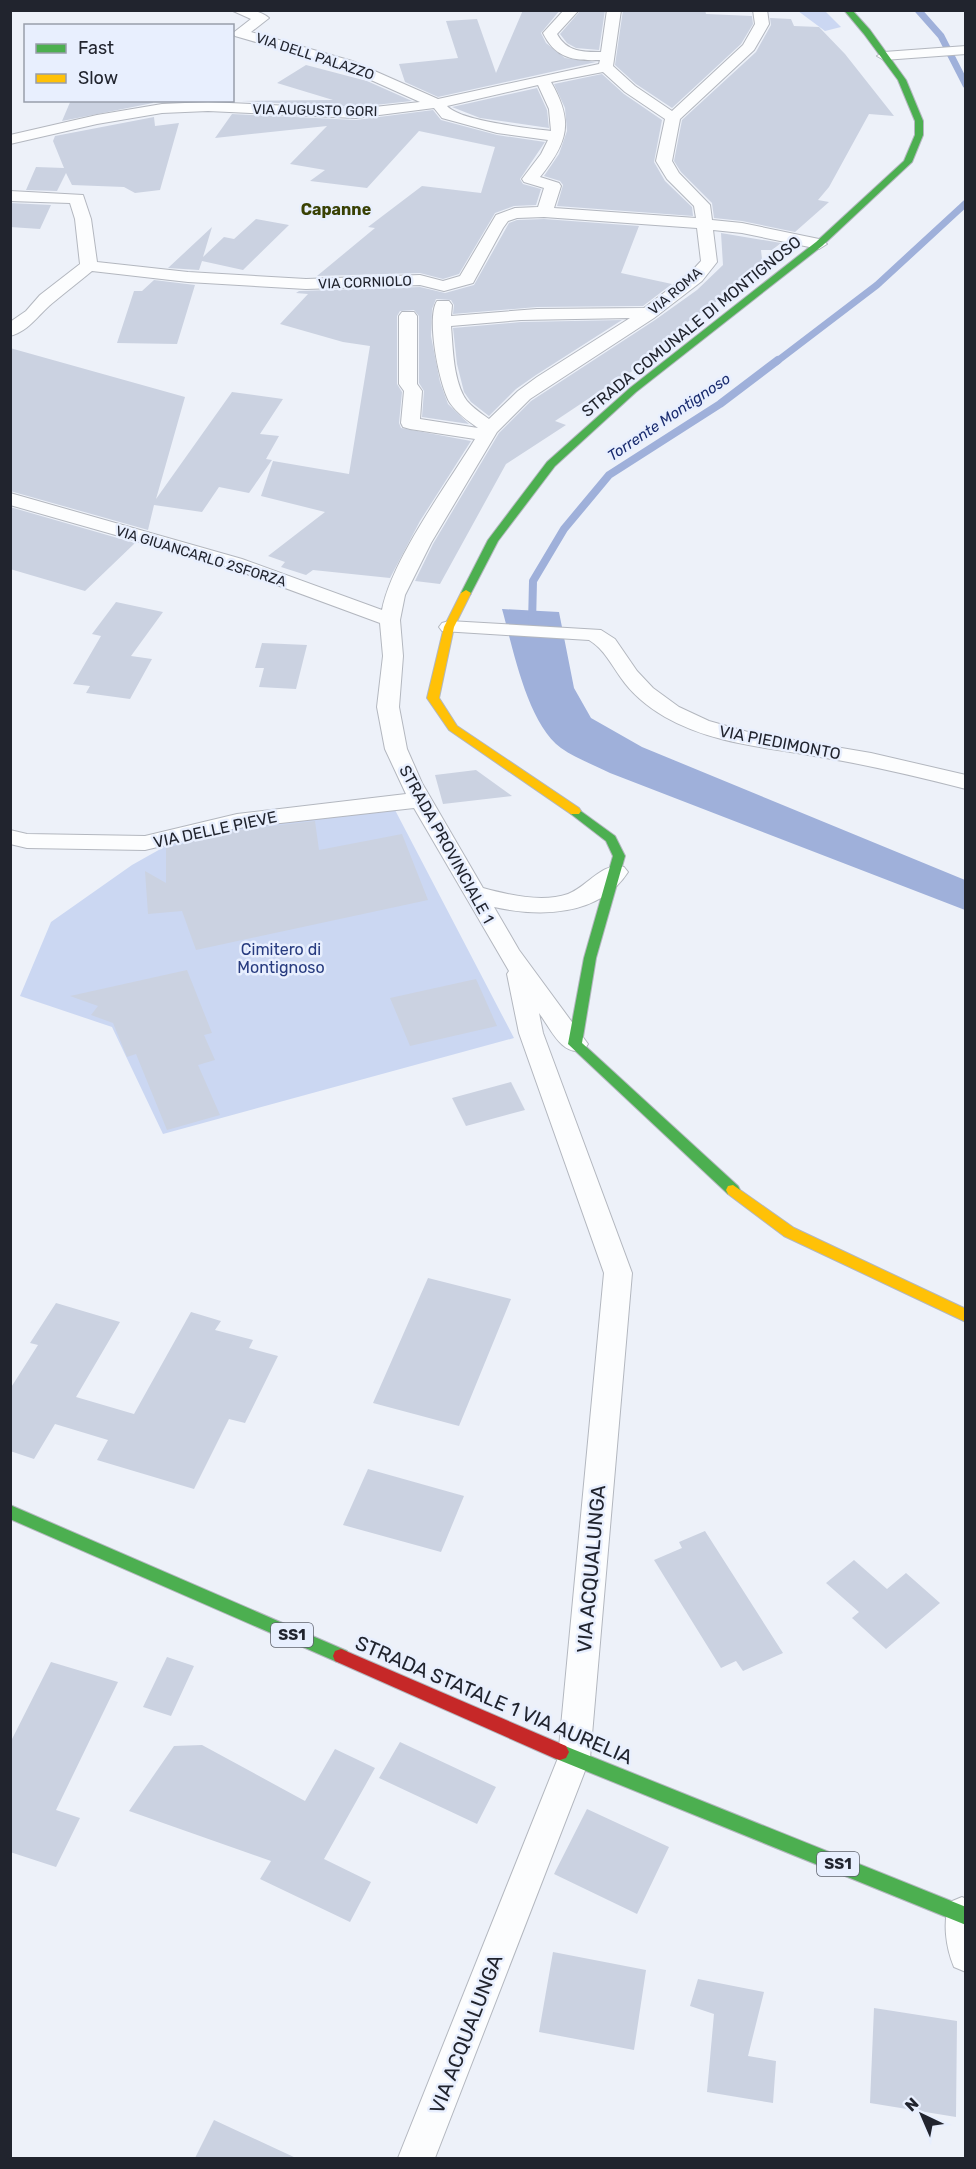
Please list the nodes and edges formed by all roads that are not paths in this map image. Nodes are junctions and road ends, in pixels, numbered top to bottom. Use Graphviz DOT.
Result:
graph roads {
  1 [pos="237,10"];
  2 [pos="572,10"];
  3 [pos="614,10"];
  4 [pos="760,10"];
  5 [pos="847,10"];
  6 [pos="966,50"];
  7 [pos="884,56"];
  8 [pos="607,62"];
  9 [pos="543,80"];
  10 [pos="438,104"];
  11 [pos="673,118"];
  12 [pos="557,137"];
  13 [pos="10,140"];
  14 [pos="10,196"];
  15 [pos="544,212"];
  16 [pos="705,224"];
  17 [pos="819,244"];
  18 [pos="89,266"];
  19 [pos="444,286"];
  20 [pos="648,314"];
  21 [pos="408,316"];
  22 [pos="441,322"];
  23 [pos="10,331"];
  24 [pos="450,382"];
  25 [pos="408,384"];
  26 [pos="488,432"];
  27 [pos="10,500"];
  28 [pos="390,620"];
  29 [pos="449,627"];
  30 [pos="966,782"];
  31 [pos="420,800"];
  32 [pos="10,837"];
  33 [pos="616,872"];
  34 [pos="475,894"];
  35 [pos="518,967"];
  36 [pos="575,1044"];
  37 [pos="966,1316"];
  38 [pos="10,1512"];
  39 [pos="574,1758"];
  40 [pos="964,1915"];
  41 [pos="966,1955"];
  42 [pos="417,2158"];
  1 -- 10 [label="street, VIA DELL PALAZZO"];
  2 -- 8 [label="street"];
  3 -- 8 [label="street"];
  4 -- 11 [label="street"];
  5 -- 7 [label="street, STRADA COMUNALE DI MONTIGNOSO"];
  6 -- 7 [label="street"];
  7 -- 17 [label="street, STRADA COMUNALE DI MONTIGNOSO"];
  8 -- 9 [label="street, VIA AUGUSTO GORI"];
  8 -- 11 [label="street"];
  9 -- 10 [label="street, VIA AUGUSTO GORI"];
  9 -- 12 [label="street"];
  10 -- 12 [label="street"];
  10 -- 13 [label="street, VIA AUGUSTO GORI"];
  11 -- 16 [label="street, VIA ROMA"];
  12 -- 15 [label="street"];
  14 -- 18 [label="street"];
  15 -- 16 [label="street"];
  15 -- 19 [label="street"];
  16 -- 17 [label="street"];
  16 -- 20 [label="street, VIA ROMA"];
  17 -- 29 [label="street, STRADA COMUNALE DI MONTIGNOSO"];
  18 -- 19 [label="street, VIA CORNIOLO"];
  18 -- 23 [label="street"];
  19 -- 22 [label="street"];
  20 -- 22 [label="street"];
  20 -- 26 [label="street, VIA ROMA"];
  21 -- 25 [label="street"];
  22 -- 24 [label="street"];
  24 -- 25 [label="street"];
  24 -- 26 [label="street"];
  25 -- 26 [label="street"];
  26 -- 28 [label="street, VIA ROMA"];
  27 -- 28 [label="street, VIA GIUANCARLO 2SFORZA"];
  28 -- 31 [label="street, STRADA PROVINCIALE 1"];
  29 -- 30 [label="street, VIA PIEDIMONTO"];
  29 -- 33 [label="street, STRADA COMUNALE DI MONTIGNOSO"];
  31 -- 32 [label="street, VIA DELLE PIEVE"];
  31 -- 34 [label="street, STRADA PROVINCIALE 1"];
  33 -- 34 [label="street"];
  33 -- 36 [label="street, STRADA COMUNALE DI MONTIGNOSO"];
  34 -- 35 [label="street, STRADA PROVINCIALE 1"];
  35 -- 36 [label="street, STRADA PROVINCIALE 1"];
  35 -- 39 [label="street, VIA ACQUALUNGA"];
  36 -- 37 [label="street"];
  38 -- 39 [label="street, STRADA STATALE 1 VIA AURELIA / SS1"];
  39 -- 40 [label="street, STRADA STATALE 1 VIA AURELIA / SS1"];
  39 -- 42 [label="street, VIA ACQUALUNGA"];
  40 -- 41 [label="street"];
}
